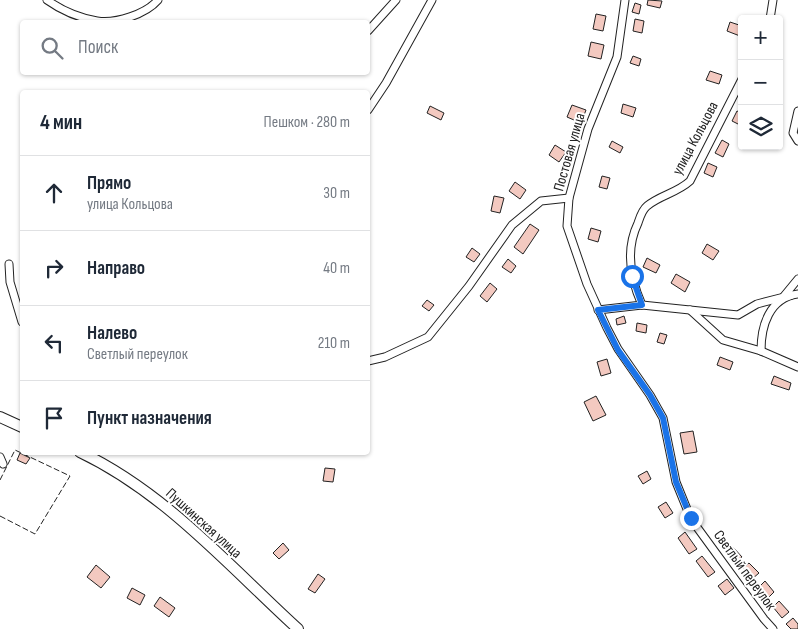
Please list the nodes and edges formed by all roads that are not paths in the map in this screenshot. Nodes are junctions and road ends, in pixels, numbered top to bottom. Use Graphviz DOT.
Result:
graph roads {
  1 [pos="47,0"];
  2 [pos="158,0"];
  3 [pos="396,0"];
  4 [pos="432,0"];
  5 [pos="625,0"];
  6 [pos="773,0"];
  7 [pos="771,15"];
  8 [pos="95,20"];
  9 [pos="103,20"];
  10 [pos="370,30"];
  11 [pos="738,87"];
  12 [pos="370,107"];
  13 [pos="798,111"];
  14 [pos="798,141"];
  15 [pos="569,198"];
  16 [pos="9,264"];
  17 [pos="798,279"];
  18 [pos="795,294"];
  19 [pos="784,296"];
  20 [pos="642,305"];
  21 [pos="598,310"];
  22 [pos="690,310"];
  23 [pos="20,315"];
  24 [pos="761,351"];
  25 [pos="370,360"];
  26 [pos="798,367"];
  27 [pos="0,417"];
  28 [pos="20,426"];
  29 [pos="86,455"];
  30 [pos="298,629"];
  31 [pos="773,629"];
  1 -- 8 [label="street"];
  2 -- 9 [label="street"];
  3 -- 10 [label="street"];
  4 -- 12 [label="street"];
  5 -- 15 [label="street, Постовая улица"];
  6 -- 7 [label="street"];
  11 -- 20 [label="street, улица Кольцова"];
  13 -- 14 [label="street"];
  15 -- 21 [label="street, Постовая улица"];
  15 -- 25 [label="street"];
  16 -- 23 [label="street"];
  17 -- 19 [label="street"];
  18 -- 19 [label="street"];
  18 -- 24 [label="street"];
  19 -- 22 [label="street"];
  20 -- 21 [label="street"];
  20 -- 22 [label="street"];
  21 -- 31 [label="street, Светлый переулок"];
  22 -- 24 [label="street"];
  24 -- 26 [label="street"];
  27 -- 28 [label="main road"];
  29 -- 30 [label="main road, Пушкинская улица"];
}
